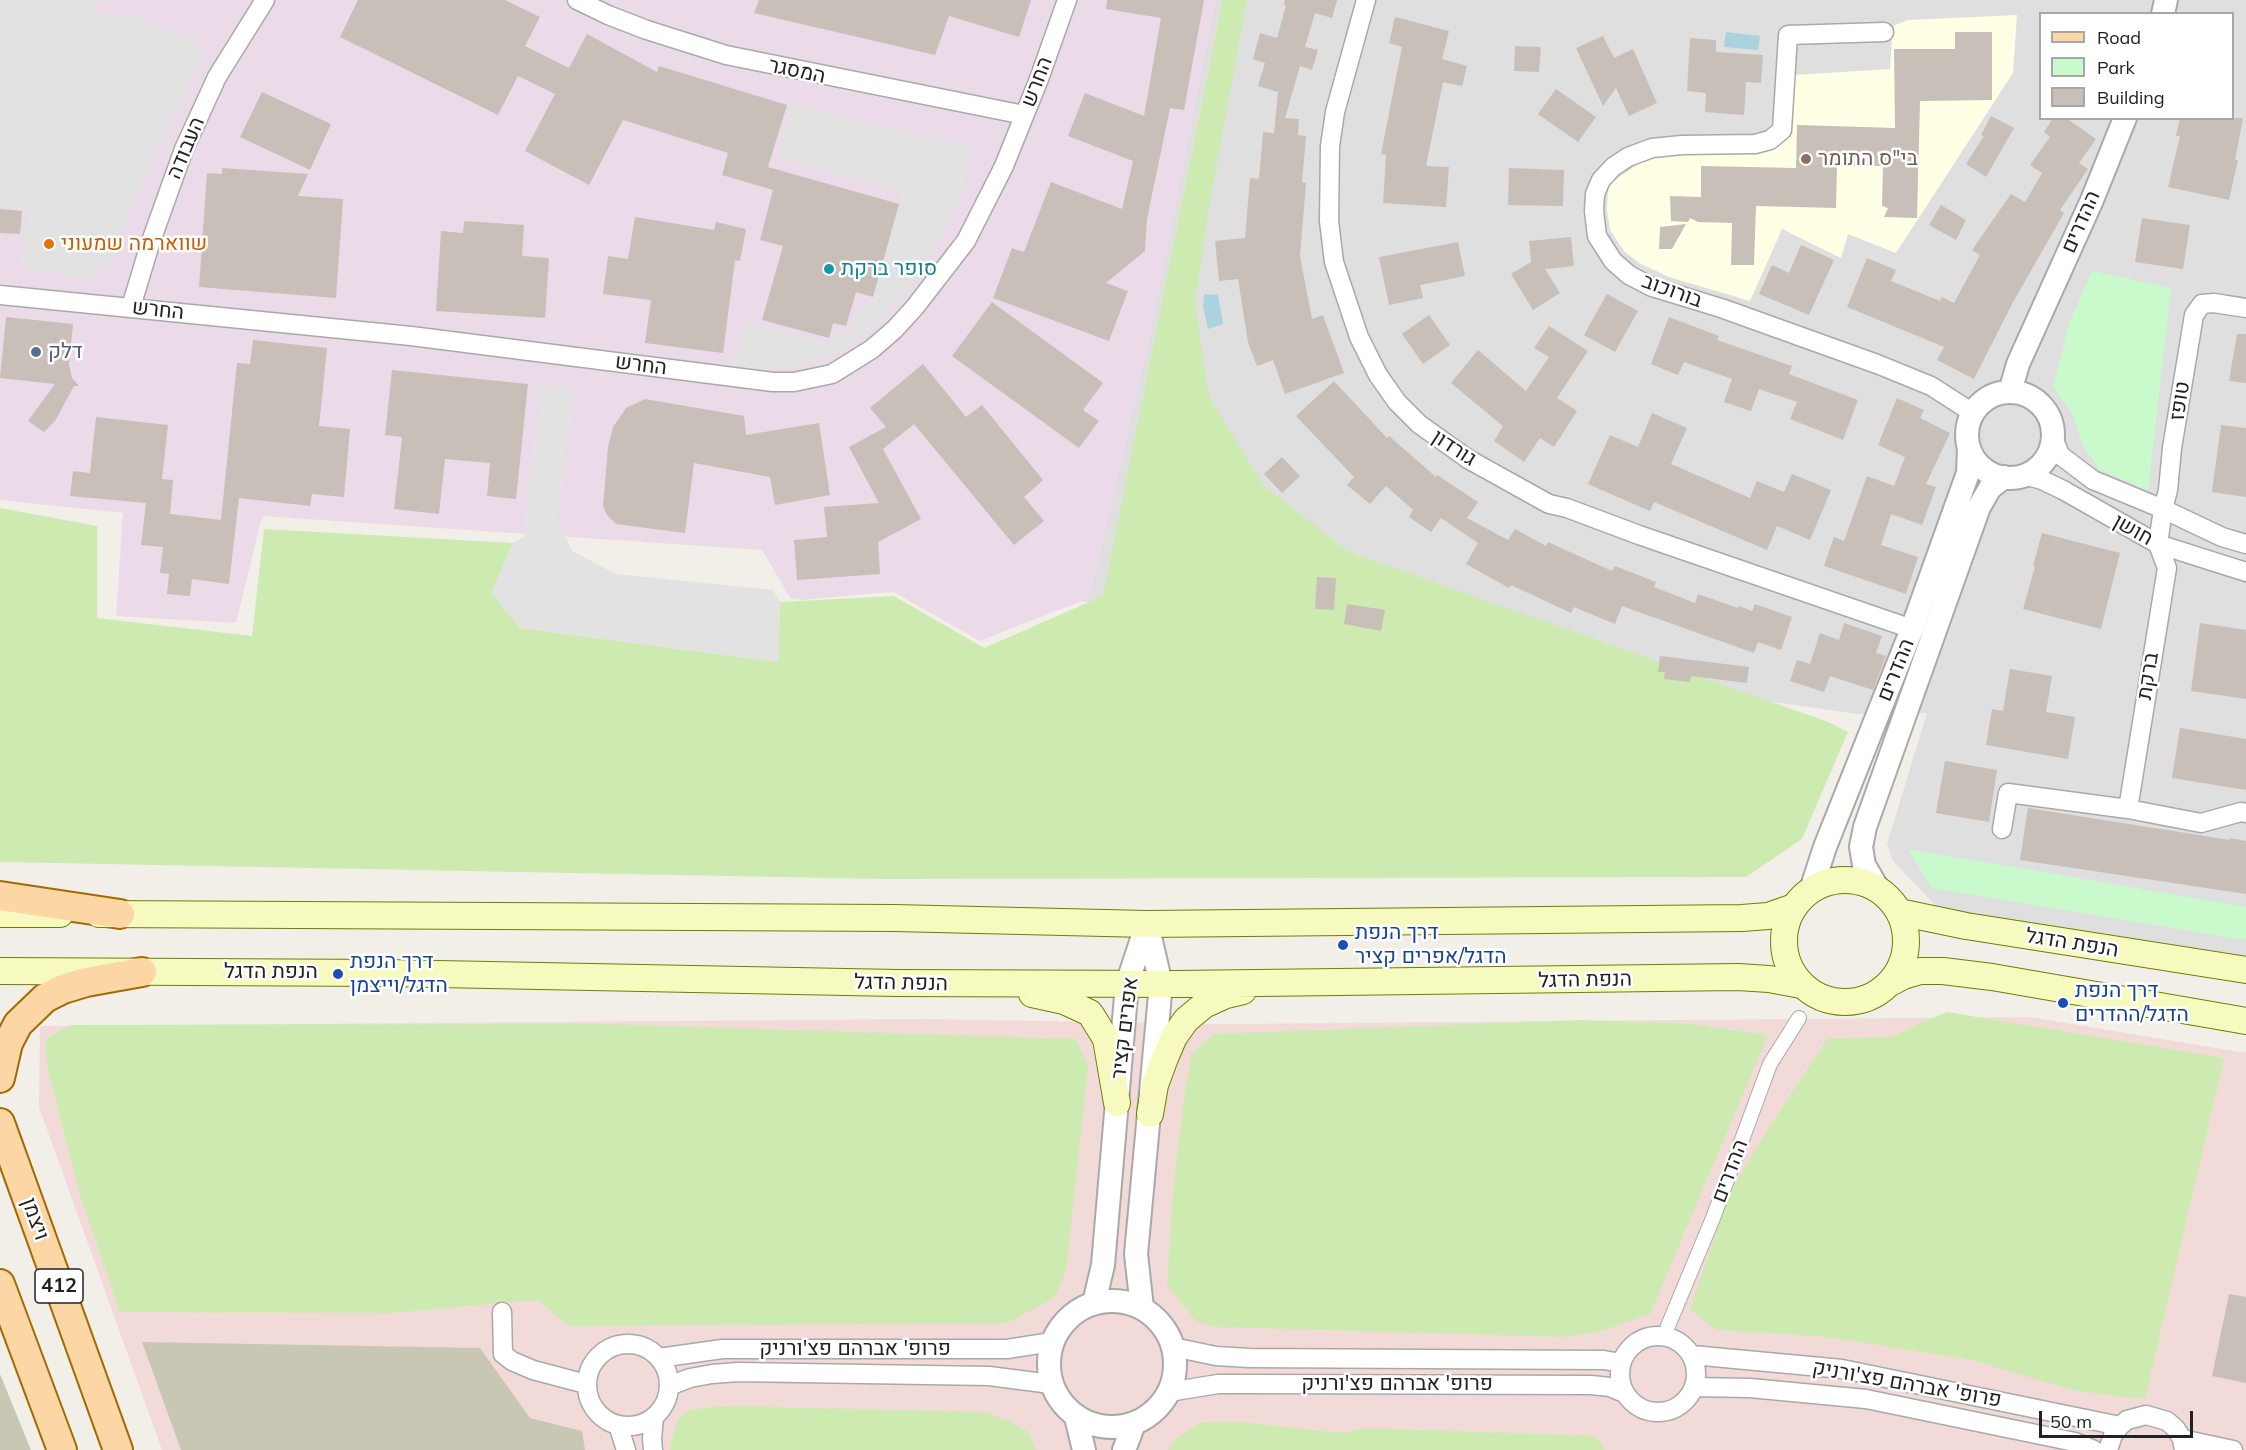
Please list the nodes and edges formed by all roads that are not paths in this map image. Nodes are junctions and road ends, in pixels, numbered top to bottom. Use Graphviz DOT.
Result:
graph roads {
  1 [pos="265,0"];
  2 [pos="577,0"];
  3 [pos="1067,0"];
  4 [pos="1365,0"];
  5 [pos="1884,32"];
  6 [pos="1024,115"];
  7 [pos="2124,120"];
  8 [pos="0,295"];
  9 [pos="131,307"];
  10 [pos="2246,308"];
  11 [pos="2010,392"];
  12 [pos="1973,413"];
  13 [pos="2053,437"];
  14 [pos="1969,448"];
  15 [pos="2014,476"];
  16 [pos="2163,509"];
  17 [pos="2158,544"];
  18 [pos="2246,544"];
  19 [pos="2246,572"];
  20 [pos="1912,628"];
  21 [pos="2128,809"];
  22 [pos="2246,813"];
  23 [pos="2002,829"];
  24 [pos="1878,890"];
  25 [pos="0,896"];
  26 [pos="1802,898"];
  27 [pos="1899,912"];
  28 [pos="0,914"];
  29 [pos="120,914"];
  30 [pos="1147,924"];
  31 [pos="2246,970"];
  32 [pos="0,971"];
  33 [pos="142,972"];
  34 [pos="1892,982"];
  35 [pos="985,983"];
  36 [pos="1127,984"];
  37 [pos="1161,984"];
  38 [pos="1287,984"];
  39 [pos="1801,985"];
  40 [pos="1799,1018"];
  41 [pos="2246,1021"];
  42 [pos="0,1078"];
  43 [pos="0,1098"];
  44 [pos="1117,1103"];
  45 [pos="1150,1114"];
  46 [pos="1,1127"];
  47 [pos="0,1284"];
  48 [pos="1094,1303"];
  49 [pos="1142,1308"];
  50 [pos="502,1312"];
  51 [pos="1668,1326"];
  52 [pos="1052,1341"];
  53 [pos="1173,1347"];
  54 [pos="1692,1355"];
  55 [pos="659,1358"];
  56 [pos="1621,1363"];
  57 [pos="586,1384"];
  58 [pos="1051,1384"];
  59 [pos="669,1386"];
  60 [pos="1694,1387"];
  61 [pos="1169,1392"];
  62 [pos="1624,1393"];
  63 [pos="654,1417"];
  64 [pos="1076,1417"];
  65 [pos="1134,1424"];
  66 [pos="618,1425"];
  67 [pos="2120,1426"];
  68 [pos="2183,1445"];
  69 [pos="62,1450"];
  70 [pos="118,1450"];
  71 [pos="626,1450"];
  72 [pos="653,1450"];
  73 [pos="1084,1450"];
  74 [pos="1124,1450"];
  75 [pos="2094,1450"];
  76 [pos="2108,1450"];
  77 [pos="2233,1450"];
  1 -- 9 [label="street, העבודה"];
  2 -- 6 [label="street, המסגר"];
  3 -- 6 [label="street, החרש"];
  4 -- 20 [label="street, גורדון"];
  5 -- 12 [label="street, בורוכוב"];
  6 -- 9 [label="street, החרש"];
  7 -- 11 [label="street, ההדרים"];
  8 -- 9 [label="street, החרש"];
  10 -- 16 [label="street, טופז"];
  11 -- 12 [label="street"];
  11 -- 13 [label="street"];
  12 -- 14 [label="street"];
  13 -- 15 [label="street"];
  13 -- 16 [label="street, חושן"];
  14 -- 15 [label="street"];
  14 -- 20 [label="street, ההדרים"];
  15 -- 17 [label="street, חושן"];
  15 -- 24 [label="street, ההדרים"];
  16 -- 17 [label="street, טופז"];
  16 -- 18 [label="street, חושן"];
  17 -- 19 [label="street, חושן"];
  17 -- 21 [label="street, ברקת"];
  20 -- 26 [label="street, ההדרים"];
  21 -- 22 [label="street"];
  21 -- 23 [label="street"];
  24 -- 26 [label="main road"];
  24 -- 27 [label="main road"];
  25 -- 29 [label="main road"];
  26 -- 30 [label="main road"];
  26 -- 39 [label="main road"];
  27 -- 31 [label="main road, הנפת הדגל"];
  27 -- 34 [label="main road"];
  28 -- 29 [label="main road"];
  29 -- 30 [label="main road"];
  30 -- 36 [label="street, אפרים קציר"];
  30 -- 37 [label="street, אפרים קציר"];
  32 -- 33 [label="main road, הנפת הדגל"];
  33 -- 35 [label="main road, הנפת הדגל"];
  33 -- 42 [label="main road"];
  34 -- 39 [label="main road"];
  34 -- 41 [label="main road"];
  35 -- 36 [label="main road, הנפת הדגל"];
  35 -- 44 [label="main road"];
  36 -- 37 [label="main road, הנפת הדגל"];
  36 -- 44 [label="street, אפרים קציר"];
  37 -- 38 [label="main road, הנפת הדגל"];
  37 -- 45 [label="street, אפרים קציר"];
  38 -- 39 [label="main road, הנפת הדגל"];
  38 -- 45 [label="main road"];
  40 -- 51 [label="street, ההדרים"];
  43 -- 46 [label="main road, ויצמן"];
  44 -- 48 [label="street, אפרים קציר"];
  45 -- 49 [label="street, אפרים קציר"];
  46 -- 70 [label="main road, ויצמן / 412"];
  47 -- 69 [label="main road, 412"];
  48 -- 49 [label="street"];
  48 -- 52 [label="street"];
  49 -- 53 [label="street"];
  50 -- 57 [label="street"];
  52 -- 55 [label="street, פרופ' אברהם פצ'ורניק"];
  52 -- 58 [label="street"];
  53 -- 56 [label="street, פרופ' אברהם פצ'ורניק"];
  53 -- 61 [label="street"];
  54 -- 56 [label="street"];
  54 -- 60 [label="street"];
  54 -- 67 [label="street, פרופ' אברהם פצ'ורניק"];
  55 -- 57 [label="street"];
  55 -- 59 [label="street"];
  56 -- 62 [label="street"];
  57 -- 66 [label="street"];
  58 -- 59 [label="street, פרופ' אברהם פצ'ורניק"];
  58 -- 64 [label="street"];
  59 -- 63 [label="street"];
  60 -- 62 [label="street"];
  60 -- 75 [label="street, פרופ' אברהם פצ'ורניק"];
  61 -- 62 [label="street, פרופ' אברהם פצ'ורניק"];
  61 -- 65 [label="street"];
  63 -- 66 [label="street"];
  63 -- 72 [label="street"];
  64 -- 65 [label="street"];
  64 -- 73 [label="street"];
  65 -- 74 [label="street"];
  66 -- 71 [label="street"];
  67 -- 68 [label="street"];
  67 -- 76 [label="street"];
  68 -- 77 [label="street"];
}
